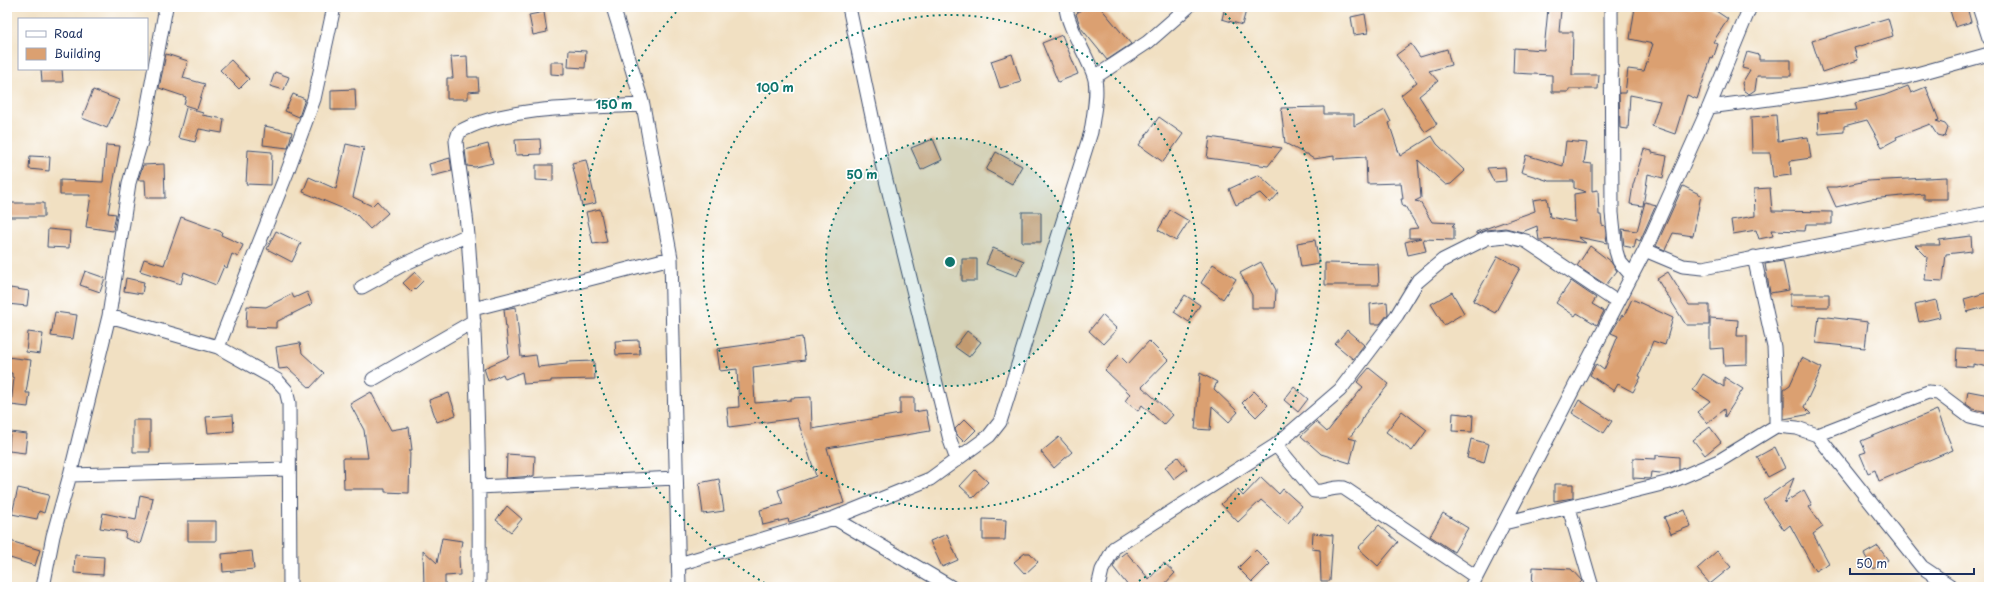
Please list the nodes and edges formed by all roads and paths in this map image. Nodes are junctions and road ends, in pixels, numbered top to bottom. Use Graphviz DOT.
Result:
graph roads {
  1 [pos="166,7"];
  2 [pos="334,7"];
  3 [pos="613,7"];
  4 [pos="849,7"];
  5 [pos="1066,7"];
  6 [pos="1188,7"];
  7 [pos="1611,7"];
  8 [pos="1750,7"];
  9 [pos="1979,7"];
  10 [pos="1989,38"];
  11 [pos="1989,54"];
  12 [pos="1095,77"];
  13 [pos="643,104"];
  14 [pos="1709,107"];
  15 [pos="1989,213"];
  16 [pos="468,235"];
  17 [pos="1645,250"];
  18 [pos="1754,257"];
  19 [pos="671,258"];
  20 [pos="1632,276"];
  21 [pos="362,287"];
  22 [pos="1617,302"];
  23 [pos="473,315"];
  24 [pos="109,316"];
  25 [pos="218,347"];
  26 [pos="373,379"];
  27 [pos="1989,422"];
  28 [pos="1776,426"];
  29 [pos="1817,435"];
  30 [pos="1276,445"];
  31 [pos="957,460"];
  32 [pos="289,469"];
  33 [pos="70,475"];
  34 [pos="676,478"];
  35 [pos="480,487"];
  36 [pos="1569,508"];
  37 [pos="834,518"];
  38 [pos="1504,523"];
  39 [pos="679,564"];
  40 [pos="1473,582"];
  41 [pos="43,587"];
  42 [pos="290,587"];
  43 [pos="479,587"];
  44 [pos="679,587"];
  45 [pos="951,587"];
  46 [pos="1098,587"];
  47 [pos="1592,587"];
  48 [pos="1952,587"];
  1 -- 24 [label="street"];
  2 -- 25 [label="street"];
  3 -- 13 [label="street"];
  4 -- 31 [label="street"];
  5 -- 12 [label="street"];
  6 -- 12 [label="street"];
  7 -- 20 [label="street"];
  8 -- 14 [label="street"];
  9 -- 10 [label="street"];
  11 -- 14 [label="street"];
  12 -- 31 [label="street"];
  13 -- 16 [label="street"];
  13 -- 19 [label="street"];
  14 -- 17 [label="street"];
  15 -- 18 [label="street"];
  16 -- 21 [label="street"];
  16 -- 23 [label="street"];
  17 -- 18 [label="street"];
  17 -- 20 [label="street"];
  18 -- 28 [label="street"];
  19 -- 23 [label="street"];
  19 -- 34 [label="street"];
  20 -- 22 [label="street"];
  22 -- 30 [label="street"];
  22 -- 38 [label="street"];
  23 -- 26 [label="street"];
  23 -- 35 [label="street"];
  24 -- 25 [label="street"];
  24 -- 33 [label="street"];
  25 -- 32 [label="street"];
  27 -- 29 [label="street"];
  28 -- 29 [label="street"];
  28 -- 36 [label="street"];
  29 -- 48 [label="street"];
  30 -- 40 [label="street"];
  30 -- 46 [label="street"];
  31 -- 37 [label="street"];
  32 -- 33 [label="street"];
  32 -- 42 [label="street"];
  33 -- 41 [label="street"];
  34 -- 35 [label="street"];
  34 -- 39 [label="street"];
  35 -- 43 [label="street"];
  36 -- 38 [label="street"];
  36 -- 47 [label="street"];
  37 -- 39 [label="street"];
  37 -- 45 [label="street"];
  38 -- 40 [label="street"];
  39 -- 44 [label="street"];
}
